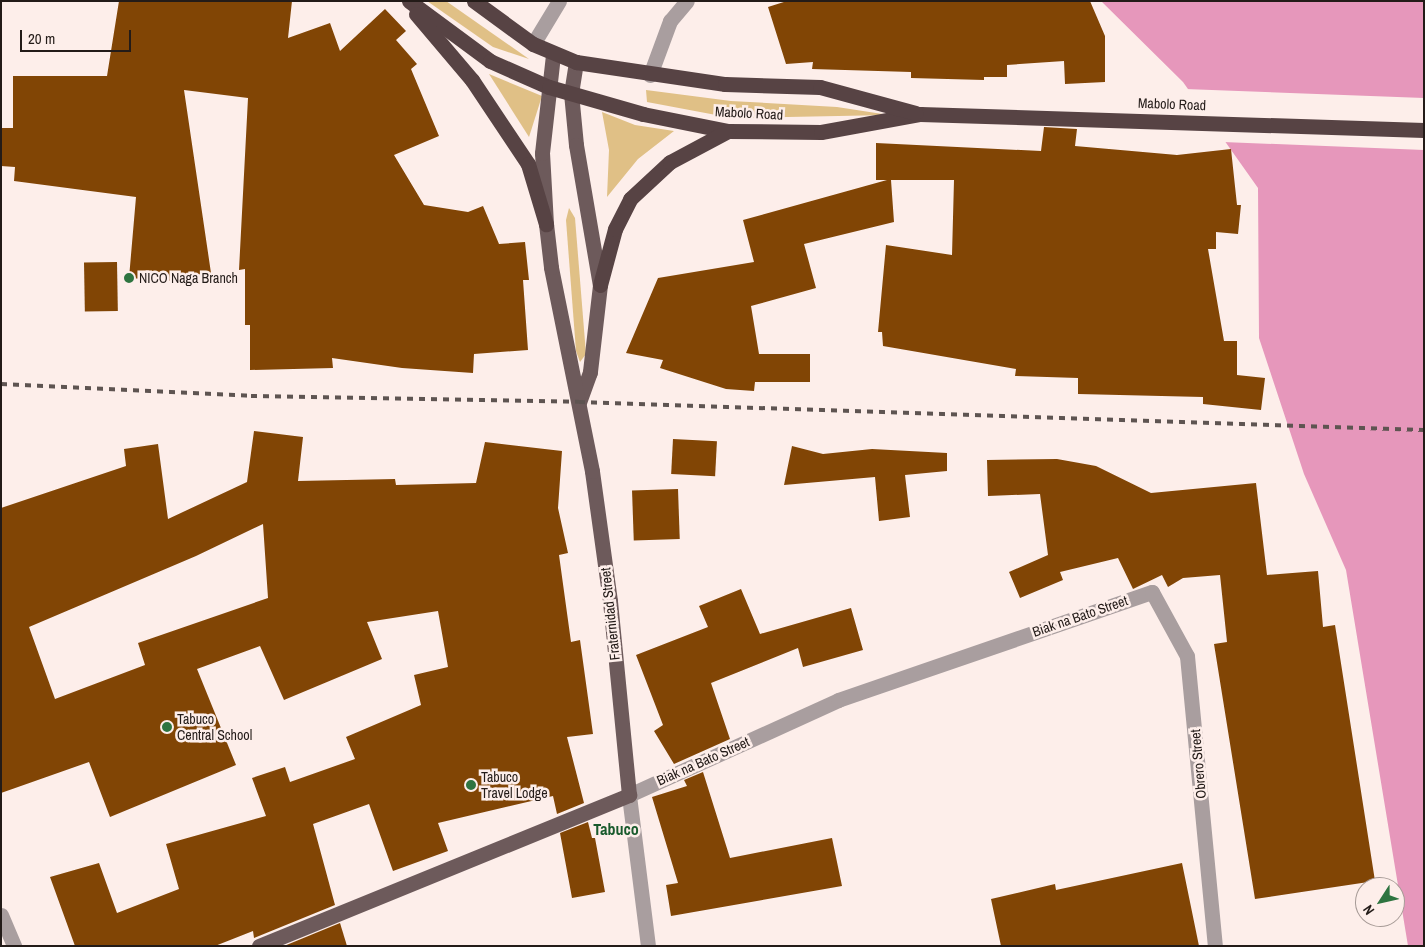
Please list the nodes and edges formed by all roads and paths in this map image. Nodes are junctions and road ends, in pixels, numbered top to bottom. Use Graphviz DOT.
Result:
graph roads {
  1 [pos="408,1"];
  2 [pos="474,1"];
  3 [pos="559,1"];
  4 [pos="687,1"];
  5 [pos="533,44"];
  6 [pos="553,55"];
  7 [pos="576,62"];
  8 [pos="650,75"];
  9 [pos="550,87"];
  10 [pos="571,94"];
  11 [pos="920,114"];
  12 [pos="1424,130"];
  13 [pos="728,131"];
  14 [pos="546,224"];
  15 [pos="600,285"];
  16 [pos="579,402"];
  17 [pos="1152,592"];
  18 [pos="629,795"];
  19 [pos="1,915"];
  20 [pos="14,946"];
  21 [pos="259,946"];
  22 [pos="648,946"];
  23 [pos="1215,946"];
  1 -- 9 [label="highway, Mabolo Road"];
  1 -- 14 [label="highway"];
  2 -- 5 [label="highway, Mabolo Road"];
  3 -- 5 [label="street"];
  4 -- 8 [label="street"];
  5 -- 6 [label="highway, Mabolo Road"];
  6 -- 7 [label="highway, Mabolo Road"];
  6 -- 9 [label="main road, Fraternidad Street"];
  7 -- 8 [label="highway, Mabolo Road"];
  7 -- 10 [label="main road"];
  8 -- 11 [label="highway, Mabolo Road"];
  9 -- 10 [label="highway, Mabolo Road"];
  9 -- 14 [label="main road, Fraternidad Street"];
  10 -- 13 [label="highway, Mabolo Road"];
  10 -- 15 [label="main road"];
  11 -- 12 [label="highway, Mabolo Road"];
  11 -- 13 [label="highway, Mabolo Road"];
  13 -- 15 [label="highway"];
  14 -- 16 [label="main road, Fraternidad Street"];
  15 -- 16 [label="main road"];
  16 -- 18 [label="main road, Fraternidad Street"];
  17 -- 18 [label="street, Biak na Bato Street"];
  17 -- 23 [label="street, Obrero Street"];
  18 -- 21 [label="main road, Biak na Bato Street"];
  18 -- 22 [label="street, Fraternidad Street"];
  19 -- 20 [label="street"];
}
